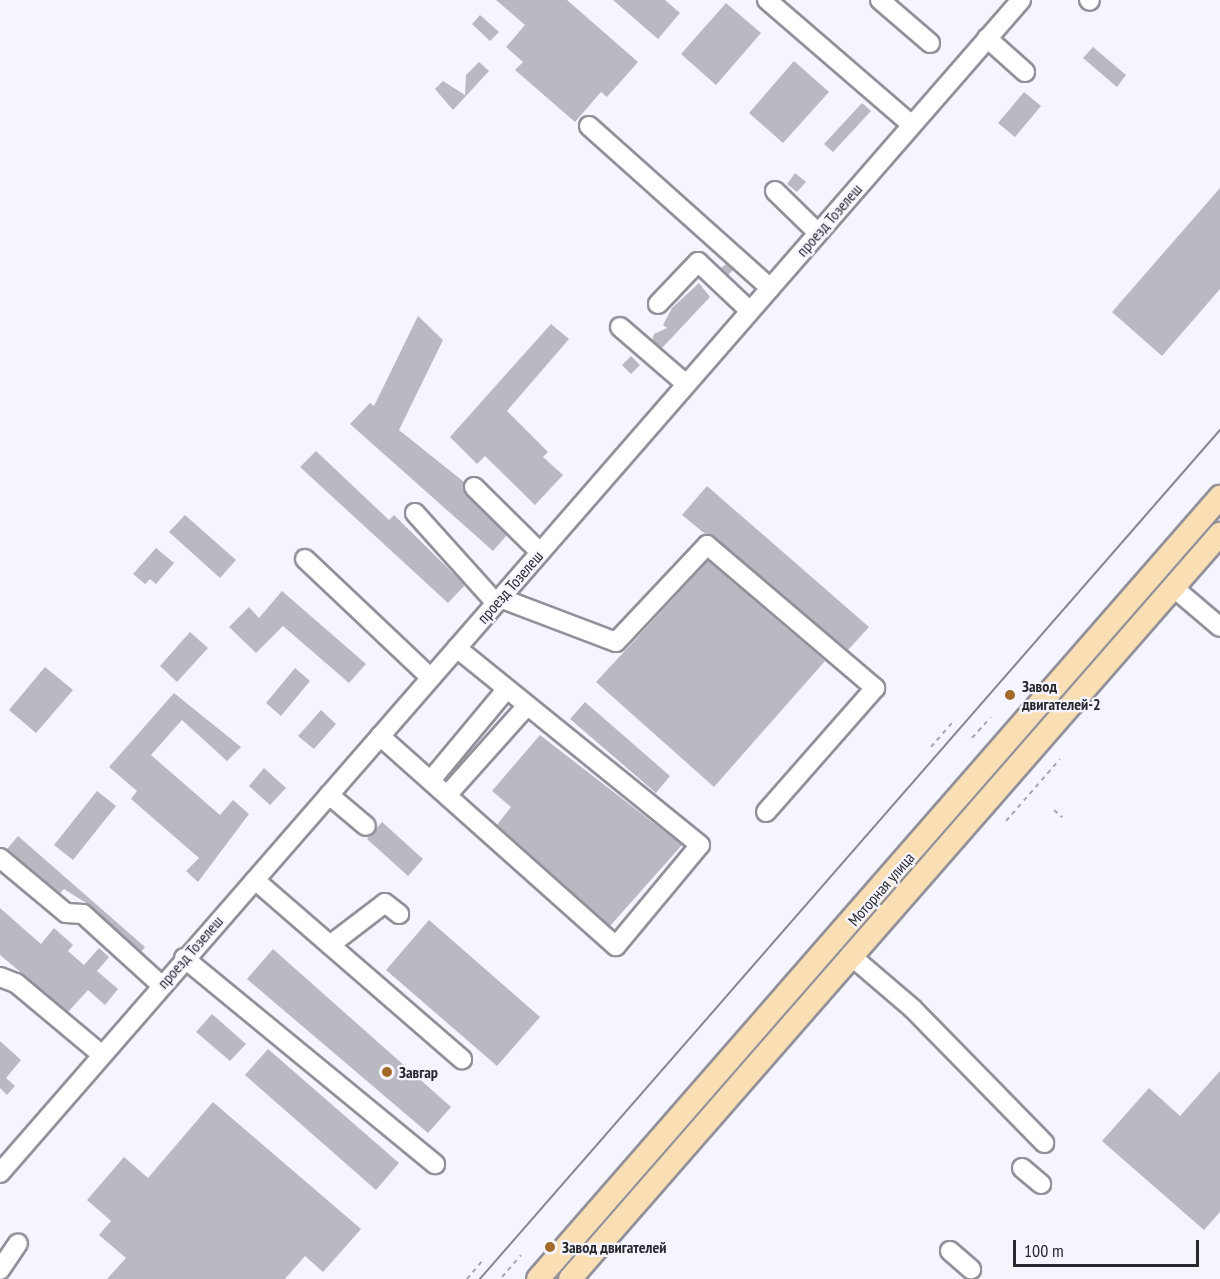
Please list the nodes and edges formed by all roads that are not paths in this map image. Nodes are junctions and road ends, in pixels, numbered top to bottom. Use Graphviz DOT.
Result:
graph roads {
  1 [pos="767,0"];
  2 [pos="880,0"];
  3 [pos="1021,0"];
  4 [pos="987,38"];
  5 [pos="930,43"];
  6 [pos="1025,72"];
  7 [pos="912,125"];
  8 [pos="589,126"];
  9 [pos="775,191"];
  10 [pos="818,233"];
  11 [pos="770,288"];
  12 [pos="658,304"];
  13 [pos="750,311"];
  14 [pos="620,327"];
  15 [pos="686,384"];
  16 [pos="474,487"];
  17 [pos="1220,497"];
  18 [pos="415,513"];
  19 [pos="1220,534"];
  20 [pos="540,552"];
  21 [pos="305,559"];
  22 [pos="1174,588"];
  23 [pos="498,600"];
  24 [pos="1220,627"];
  25 [pos="457,648"];
  26 [pos="431,678"];
  27 [pos="506,690"];
  28 [pos="526,707"];
  29 [pos="380,736"];
  30 [pos="431,780"];
  31 [pos="449,793"];
  32 [pos="329,795"];
  33 [pos="766,812"];
  34 [pos="366,826"];
  35 [pos="0,858"];
  36 [pos="255,880"];
  37 [pos="399,914"];
  38 [pos="330,945"];
  39 [pos="850,955"];
  40 [pos="184,958"];
  41 [pos="0,977"];
  42 [pos="161,985"];
  43 [pos="772,1012"];
  44 [pos="789,1026"];
  45 [pos="102,1055"];
  46 [pos="462,1059"];
  47 [pos="1044,1143"];
  48 [pos="435,1164"];
  49 [pos="1022,1168"];
  50 [pos="0,1173"];
  51 [pos="1041,1184"];
  52 [pos="18,1243"];
  53 [pos="950,1251"];
  54 [pos="971,1269"];
  55 [pos="0,1270"];
  56 [pos="538,1279"];
  57 [pos="570,1279"];
  1 -- 7 [label="street"];
  2 -- 5 [label="street"];
  3 -- 4 [label="street, проезд Тозелеш"];
  4 -- 6 [label="street"];
  4 -- 7 [label="street, проезд Тозелеш"];
  7 -- 10 [label="street, проезд Тозелеш"];
  8 -- 11 [label="street"];
  9 -- 10 [label="street"];
  10 -- 11 [label="street, проезд Тозелеш"];
  11 -- 13 [label="street, проезд Тозелеш"];
  12 -- 13 [label="street"];
  13 -- 15 [label="street, проезд Тозелеш"];
  14 -- 15 [label="street"];
  15 -- 20 [label="street, проезд Тозелеш"];
  16 -- 20 [label="street"];
  17 -- 43 [label="main road, Моторная улица"];
  18 -- 23 [label="street"];
  19 -- 22 [label="main road, Моторная улица"];
  20 -- 23 [label="street, проезд Тозелеш"];
  21 -- 26 [label="street"];
  22 -- 24 [label="street"];
  22 -- 39 [label="main road, Моторная улица"];
  23 -- 25 [label="street, проезд Тозелеш"];
  23 -- 33 [label="street"];
  25 -- 26 [label="street, проезд Тозелеш"];
  25 -- 27 [label="street"];
  26 -- 29 [label="street, проезд Тозелеш"];
  27 -- 28 [label="street"];
  27 -- 30 [label="street"];
  28 -- 31 [label="street"];
  28 -- 31 [label="street"];
  29 -- 30 [label="street"];
  29 -- 32 [label="street, проезд Тозелеш"];
  30 -- 31 [label="street"];
  32 -- 34 [label="street"];
  32 -- 36 [label="street, проезд Тозелеш"];
  35 -- 42 [label="street"];
  36 -- 38 [label="street"];
  36 -- 40 [label="street, проезд Тозелеш"];
  37 -- 38 [label="street"];
  38 -- 46 [label="street"];
  39 -- 44 [label="main road, Моторная улица"];
  39 -- 47 [label="street"];
  40 -- 42 [label="street, проезд Тозелеш"];
  40 -- 48 [label="street"];
  41 -- 45 [label="street"];
  42 -- 45 [label="street, проезд Тозелеш"];
  43 -- 44 [label="main road"];
  43 -- 56 [label="main road, Моторная улица"];
  44 -- 57 [label="main road, Моторная улица"];
  45 -- 50 [label="street, проезд Тозелеш"];
  49 -- 51 [label="street"];
  52 -- 55 [label="street"];
  53 -- 54 [label="street"];
}
